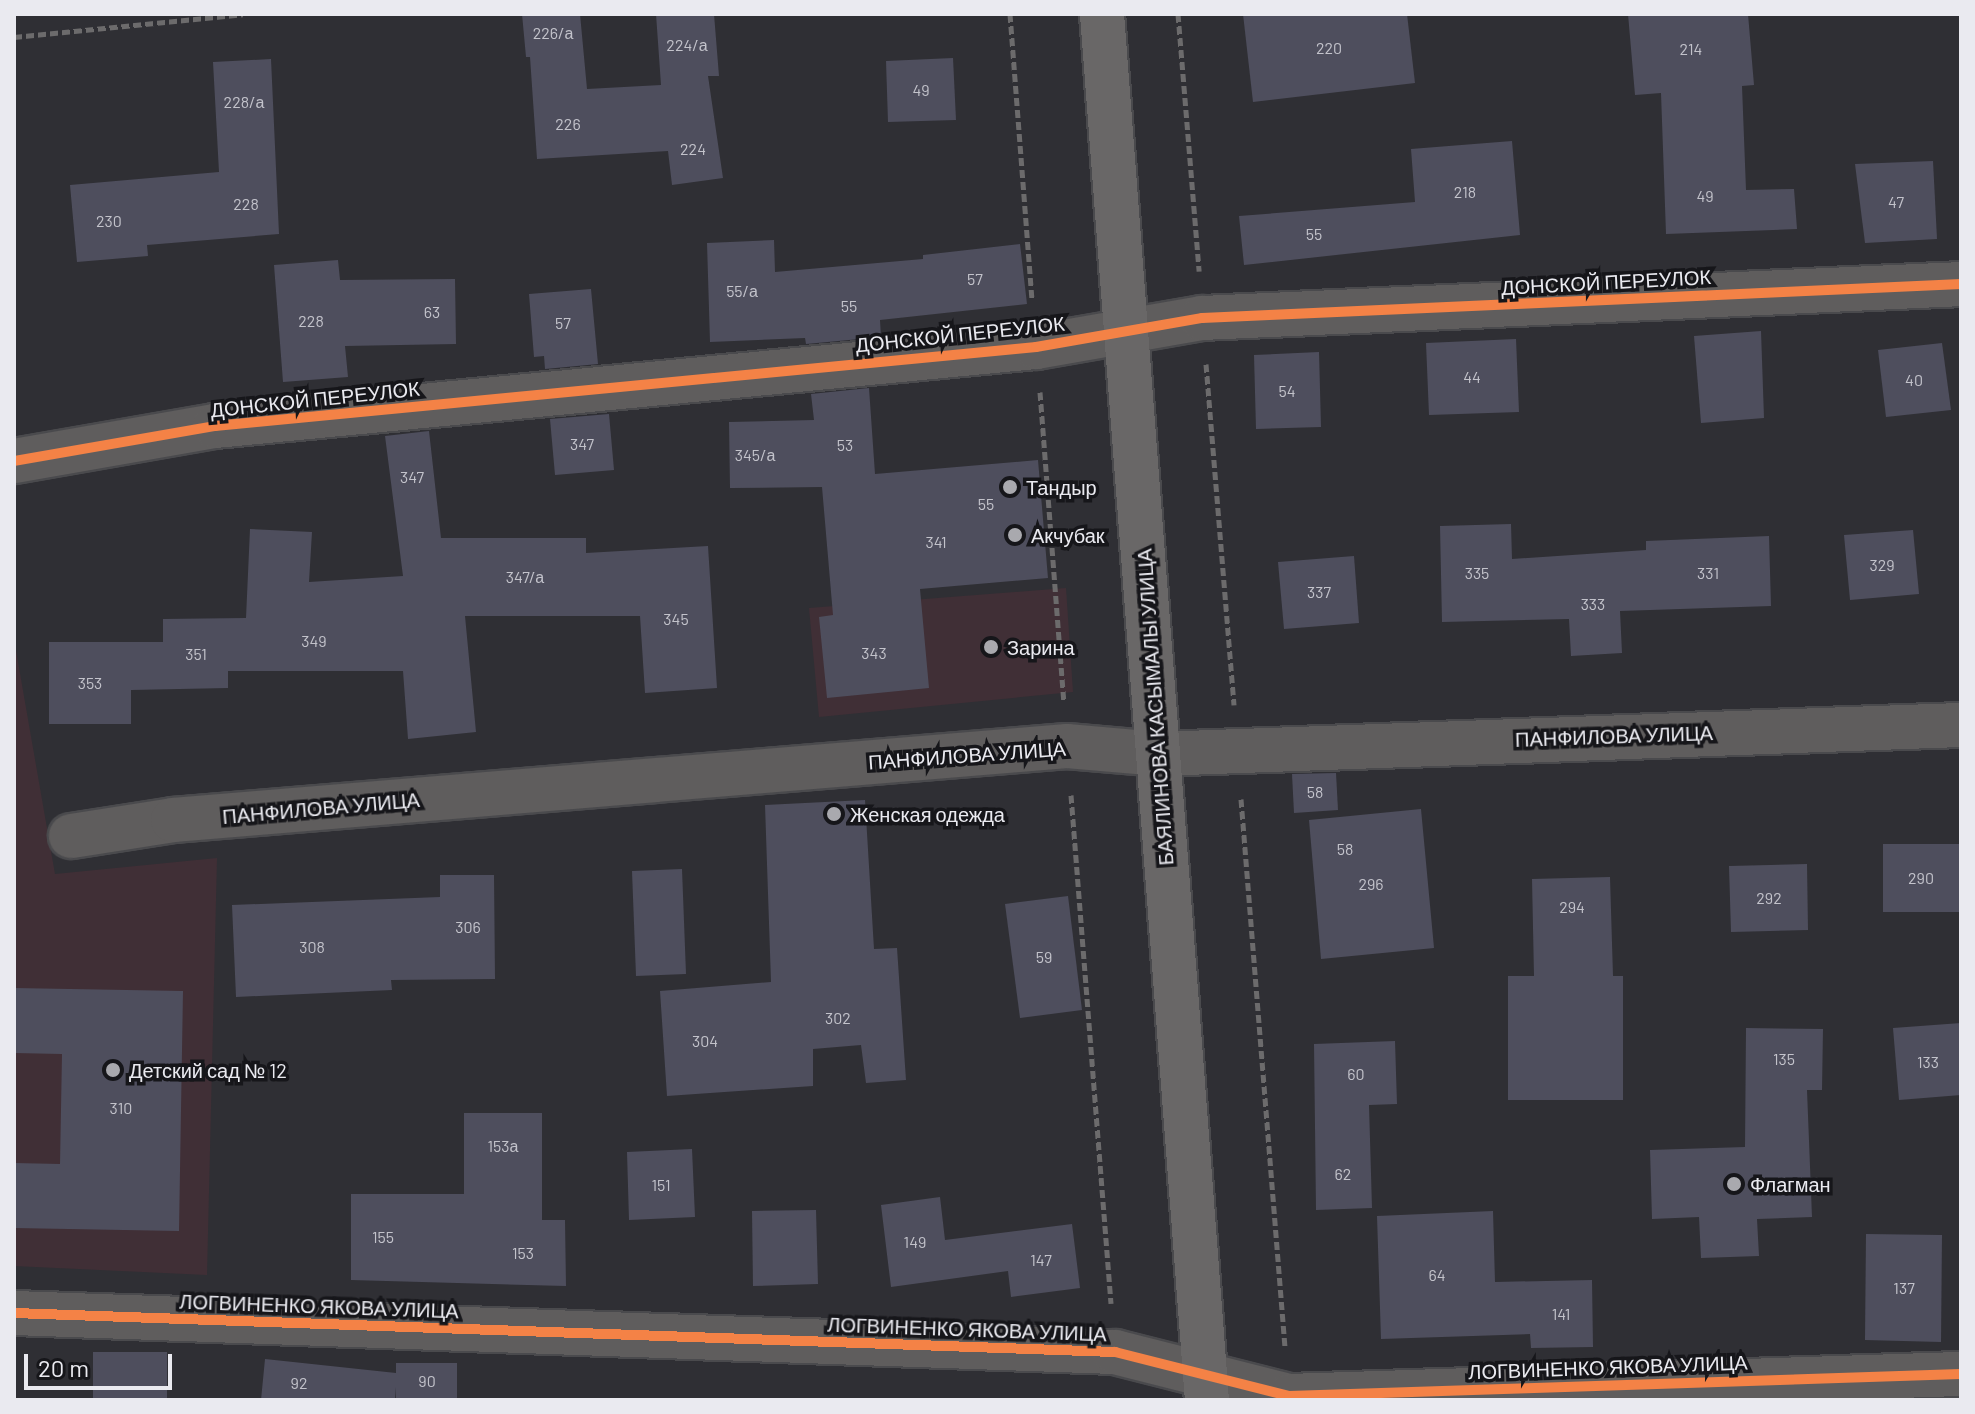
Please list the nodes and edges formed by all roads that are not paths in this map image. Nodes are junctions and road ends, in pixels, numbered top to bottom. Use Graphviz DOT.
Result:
graph roads {
  1 [pos="1102,14"];
  2 [pos="1961,284"];
  3 [pos="1125,329"];
  4 [pos="14,461"];
  5 [pos="1961,725"];
  6 [pos="1158,754"];
  7 [pos="71,836"];
  8 [pos="14,1313"];
  9 [pos="1961,1374"];
  10 [pos="1206,1385"];
  1 -- 3 [label="main road, БАЯЛИНОВА КАСЫМАЛЫ УЛИЦА"];
  2 -- 3 [label="street, ДОНСКОЙ ПЕРЕУЛОК"];
  3 -- 4 [label="street, ДОНСКОЙ ПЕРЕУЛОК"];
  3 -- 6 [label="main road, БАЯЛИНОВА КАСЫМАЛЫ УЛИЦА"];
  5 -- 6 [label="street, ПАНФИЛОВА УЛИЦА"];
  6 -- 7 [label="street, ПАНФИЛОВА УЛИЦА"];
  6 -- 10 [label="main road, БАЯЛИНОВА КАСЫМАЛЫ УЛИЦА"];
  8 -- 10 [label="street, ЛОГВИНЕНКО ЯКОВА УЛИЦА"];
  9 -- 10 [label="street, ЛОГВИНЕНКО ЯКОВА УЛИЦА"];
}
